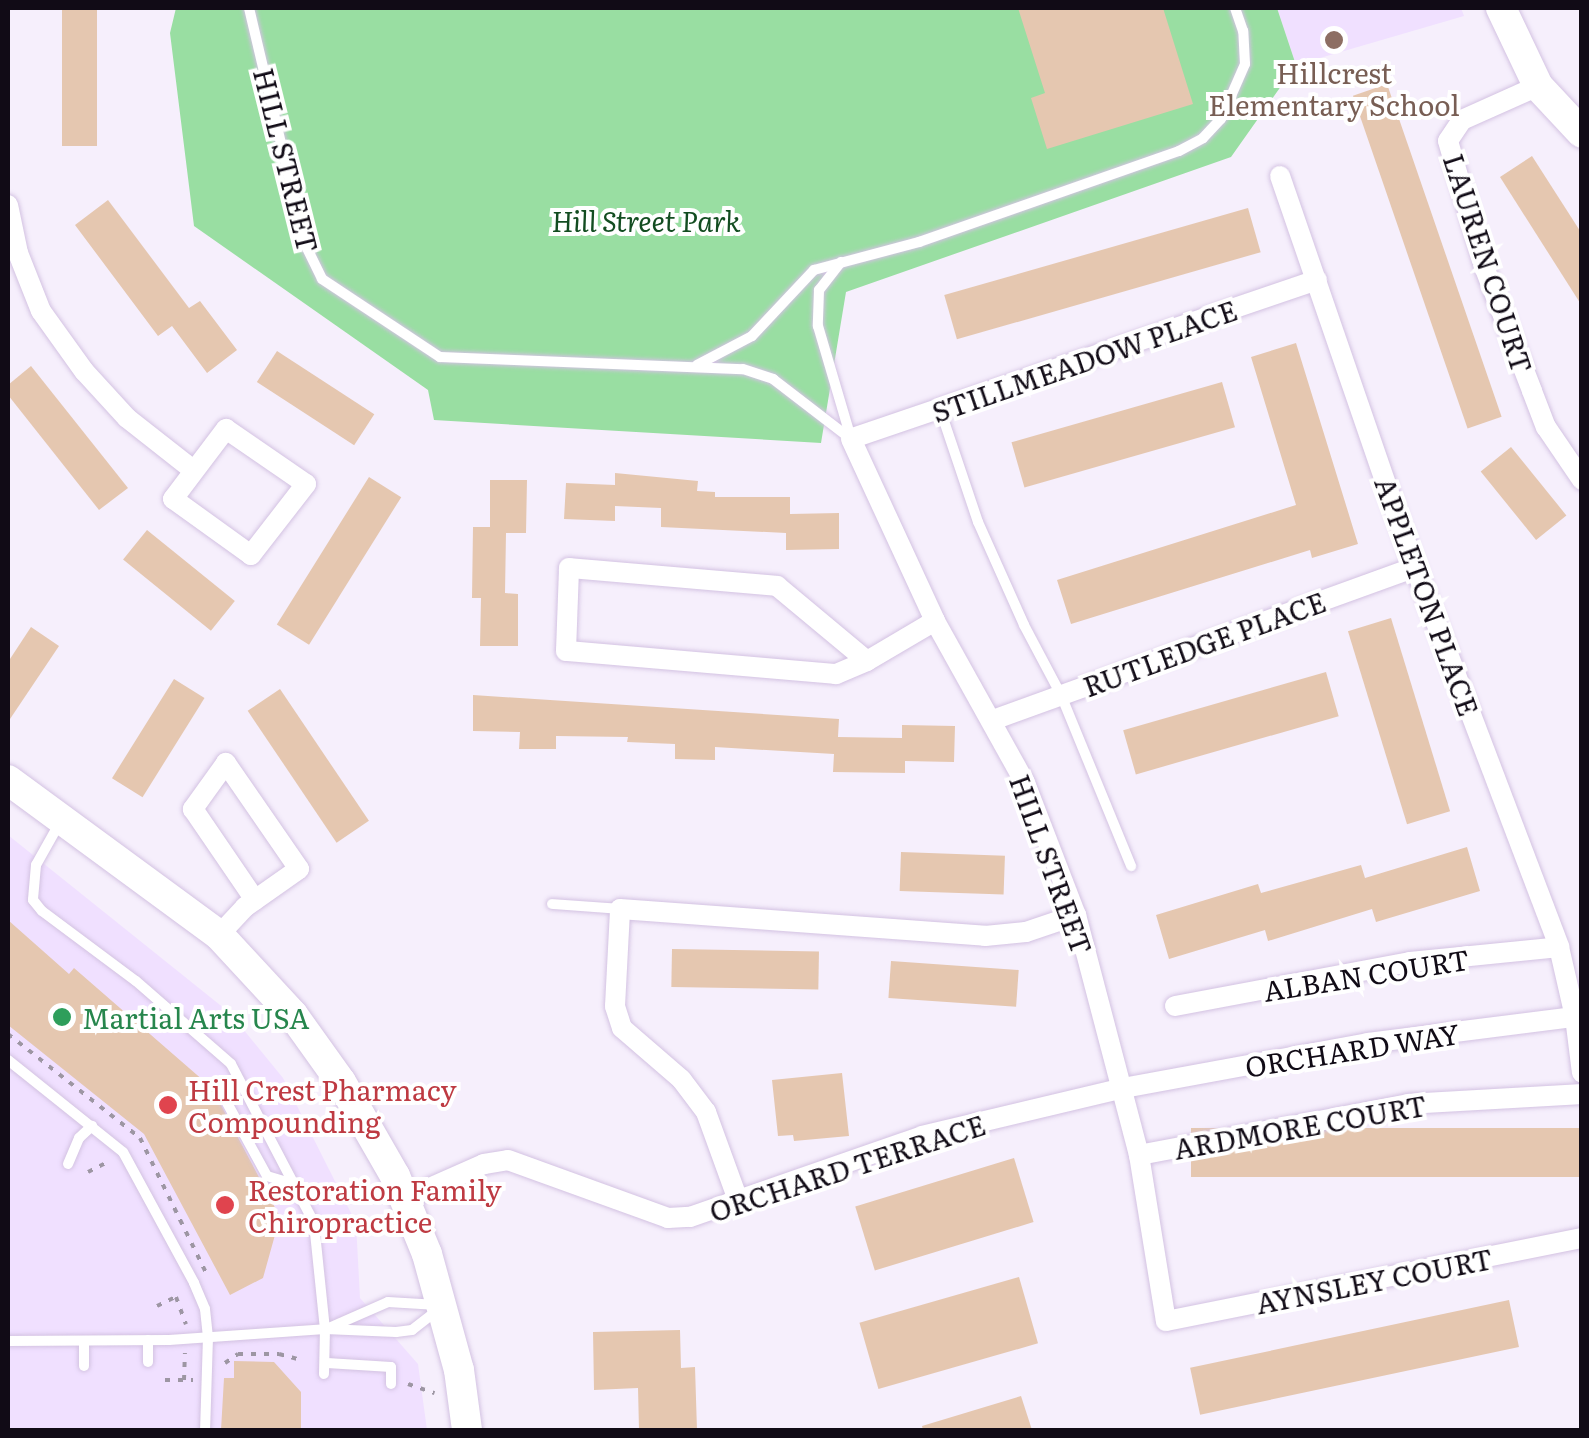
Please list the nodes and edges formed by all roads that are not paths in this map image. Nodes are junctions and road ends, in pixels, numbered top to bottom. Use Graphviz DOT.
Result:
graph roads {
  1 [pos="249,8"];
  2 [pos="1235,8"];
  3 [pos="1501,8"];
  4 [pos="1538,86"];
  5 [pos="1582,133"];
  6 [pos="1280,176"];
  7 [pos="8,205"];
  8 [pos="842,262"];
  9 [pos="1318,280"];
  10 [pos="691,368"];
  11 [pos="940,409"];
  12 [pos="851,438"];
  13 [pos="193,470"];
  14 [pos="1582,480"];
  15 [pos="1415,567"];
  16 [pos="934,621"];
  17 [pos="867,661"];
  18 [pos="1062,695"];
  19 [pos="993,720"];
  20 [pos="8,780"];
  21 [pos="62,820"];
  22 [pos="1130,866"];
  23 [pos="254,900"];
  24 [pos="552,904"];
  25 [pos="620,909"];
  26 [pos="1076,914"];
  27 [pos="219,935"];
  28 [pos="1558,947"];
  29 [pos="1175,1006"];
  30 [pos="1578,1016"];
  31 [pos="8,1060"];
  32 [pos="1582,1073"];
  33 [pos="1123,1088"];
  34 [pos="1582,1094"];
  35 [pos="226,1100"];
  36 [pos="92,1126"];
  37 [pos="1140,1156"];
  38 [pos="68,1164"];
  39 [pos="294,1184"];
  40 [pos="405,1198"];
  41 [pos="738,1200"];
  42 [pos="1582,1238"];
  43 [pos="444,1306"];
  44 [pos="1166,1321"];
  45 [pos="325,1329"];
  46 [pos="208,1338"];
  47 [pos="148,1340"];
  48 [pos="8,1341"];
  49 [pos="84,1341"];
  50 [pos="148,1362"];
  51 [pos="84,1366"];
  52 [pos="390,1384"];
  53 [pos="205,1430"];
  54 [pos="467,1430"];
  1 -- 10 [label="lane, HILL STREET"];
  2 -- 8 [label="lane"];
  3 -- 4 [label="street"];
  4 -- 5 [label="street"];
  4 -- 14 [label="street, LAUREN COURT"];
  6 -- 9 [label="street, APPLETON PLACE"];
  7 -- 13 [label="street"];
  8 -- 10 [label="lane"];
  8 -- 12 [label="lane, HILL STREET"];
  9 -- 11 [label="street, STILLMEADOW PLACE"];
  9 -- 15 [label="street, APPLETON PLACE"];
  10 -- 12 [label="lane, HILL STREET"];
  11 -- 12 [label="street, STILLMEADOW PLACE"];
  11 -- 18 [label="lane"];
  12 -- 16 [label="street, HILL STREET"];
  13 -- 13 [label="street"];
  15 -- 18 [label="street, RUTLEDGE PLACE"];
  15 -- 28 [label="street, APPLETON PLACE"];
  16 -- 17 [label="street"];
  16 -- 19 [label="street, HILL STREET"];
  17 -- 17 [label="street"];
  18 -- 19 [label="street, RUTLEDGE PLACE"];
  18 -- 22 [label="lane"];
  19 -- 26 [label="street, HILL STREET"];
  20 -- 21 [label="street"];
  21 -- 27 [label="street"];
  21 -- 39 [label="lane"];
  23 -- 23 [label="street"];
  23 -- 27 [label="street"];
  24 -- 25 [label="lane"];
  25 -- 26 [label="street"];
  25 -- 41 [label="street"];
  26 -- 33 [label="street, HILL STREET"];
  27 -- 40 [label="street"];
  28 -- 29 [label="street, ALBAN COURT"];
  28 -- 30 [label="street, APPLETON PLACE"];
  30 -- 32 [label="street"];
  30 -- 33 [label="street, ORCHARD WAY"];
  31 -- 36 [label="lane"];
  33 -- 37 [label="street, HILL STREET"];
  33 -- 41 [label="street, ORCHARD TERRACE"];
  34 -- 37 [label="street, ARDMORE COURT"];
  35 -- 39 [label="lane"];
  36 -- 38 [label="lane"];
  36 -- 46 [label="lane"];
  37 -- 44 [label="street, HILL STREET"];
  39 -- 45 [label="lane"];
  40 -- 41 [label="street, ORCHARD TERRACE"];
  40 -- 43 [label="street"];
  42 -- 44 [label="street, AYNSLEY COURT"];
  43 -- 45 [label="lane"];
  43 -- 45 [label="lane"];
  43 -- 54 [label="street"];
  45 -- 46 [label="lane"];
  45 -- 52 [label="lane"];
  46 -- 47 [label="lane"];
  46 -- 53 [label="lane"];
  47 -- 49 [label="lane"];
  47 -- 50 [label="lane"];
  48 -- 49 [label="lane"];
  49 -- 51 [label="lane"];
}
